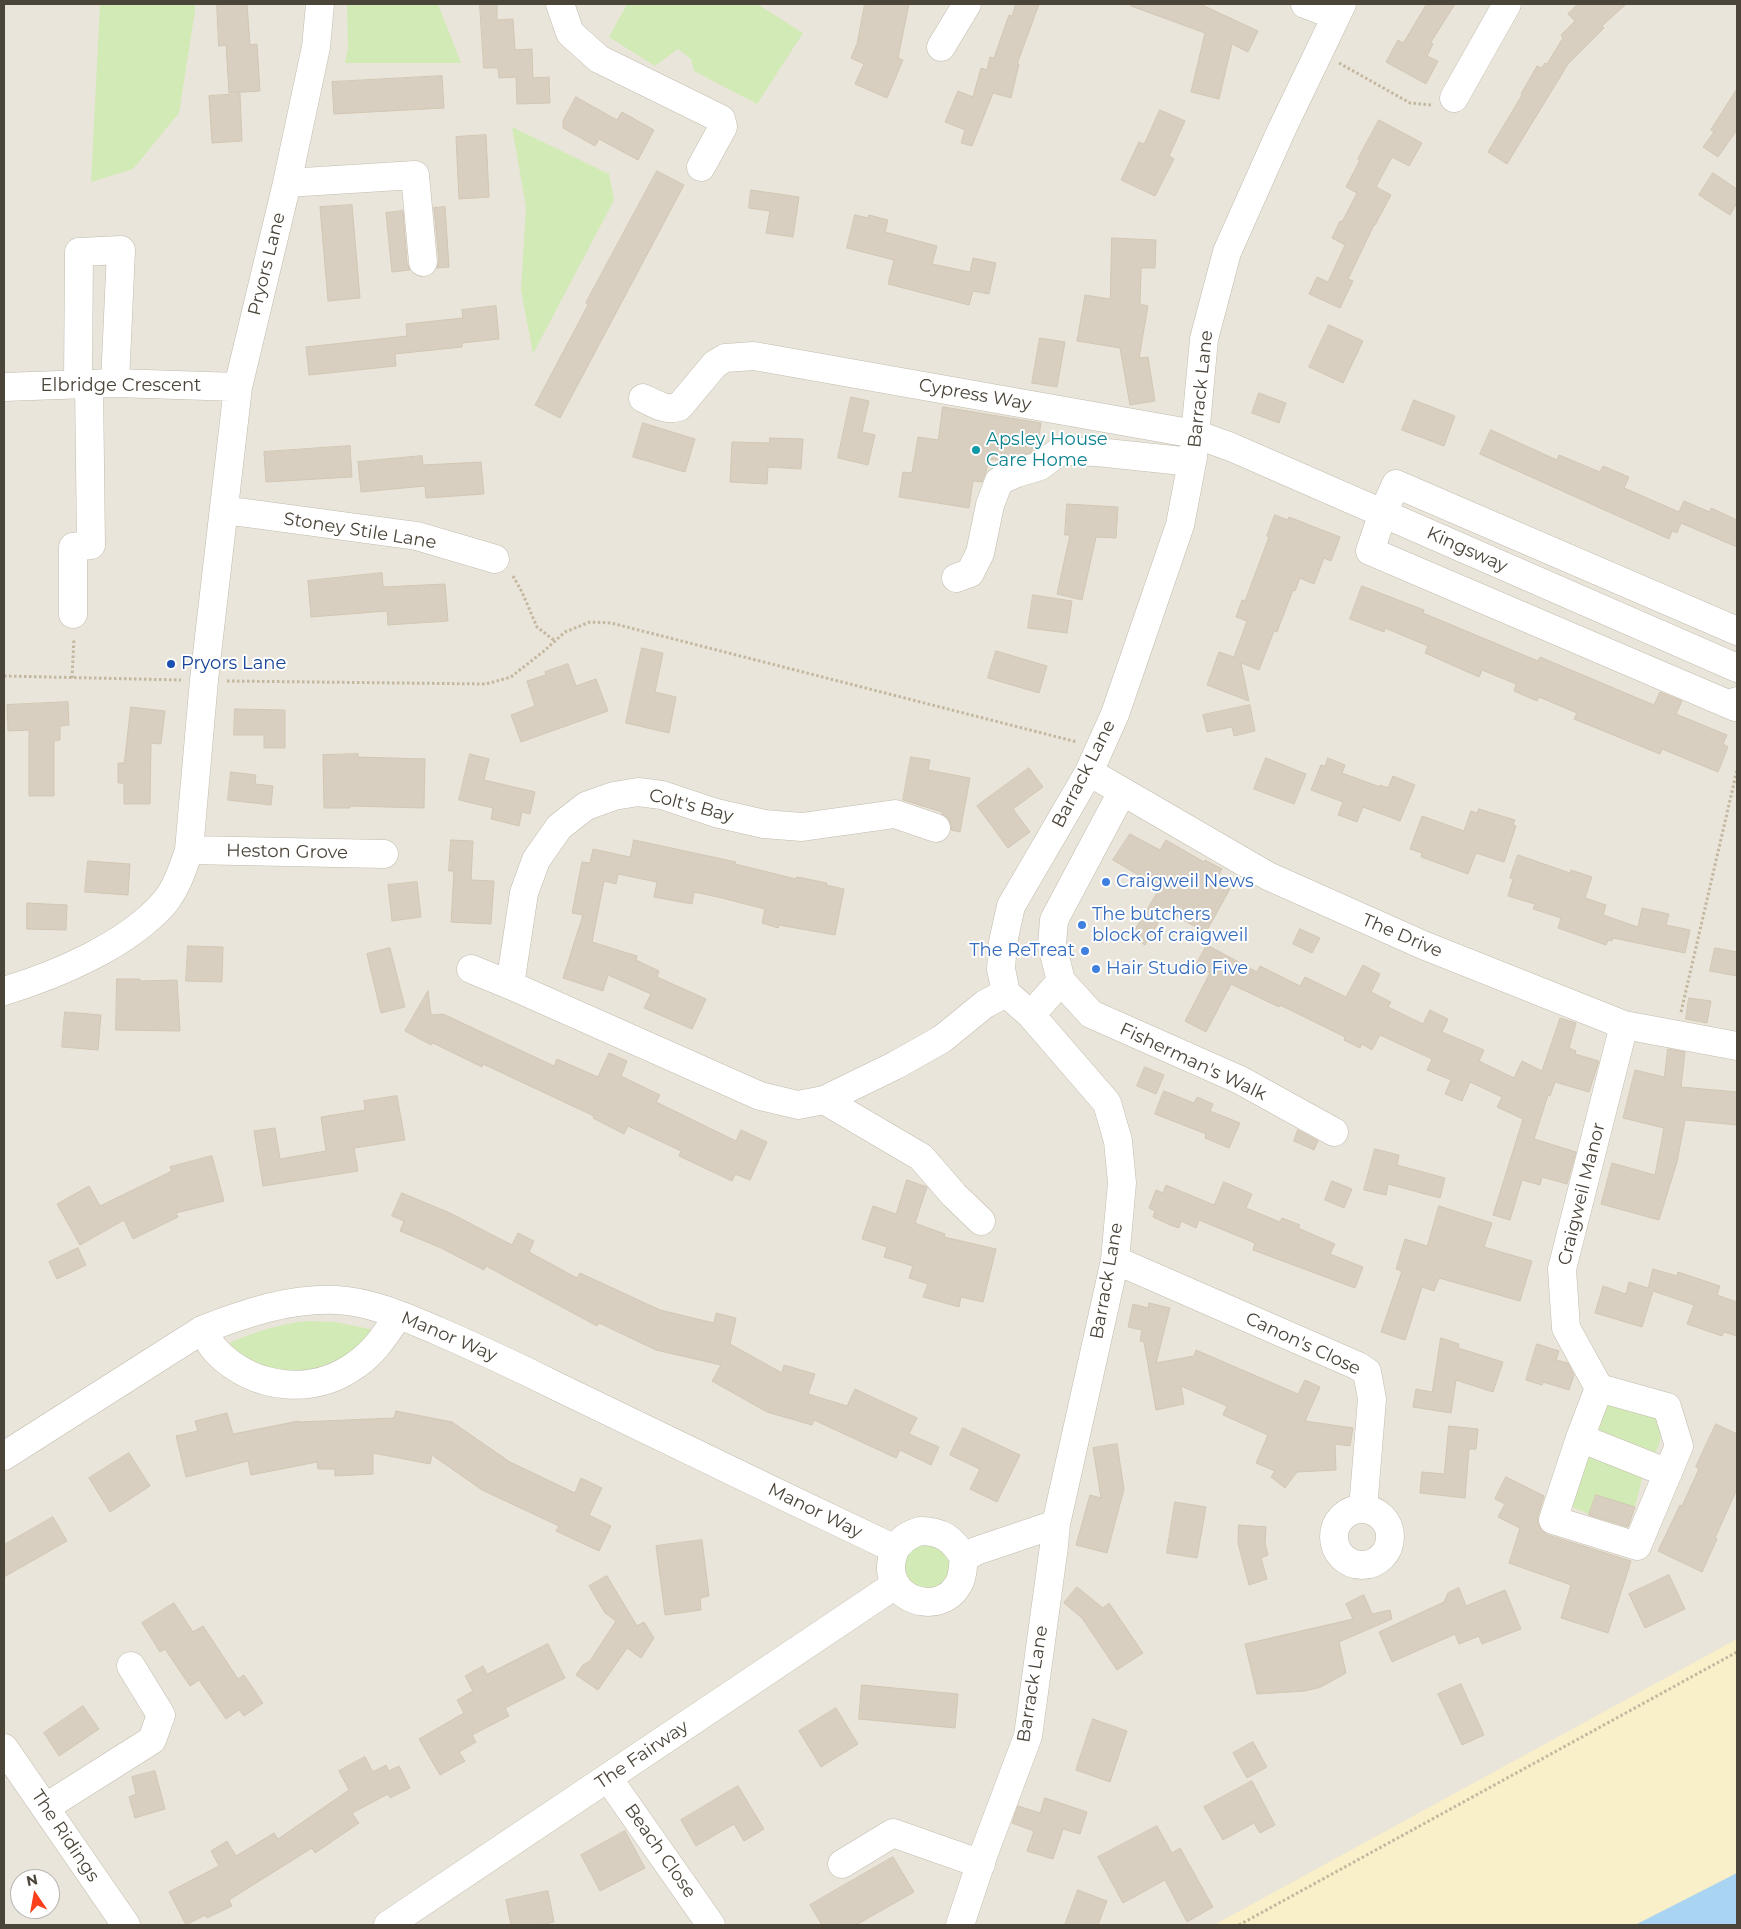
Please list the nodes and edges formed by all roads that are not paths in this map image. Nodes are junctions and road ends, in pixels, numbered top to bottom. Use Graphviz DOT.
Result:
graph roads {
  1 [pos="320,4"];
  2 [pos="560,4"];
  3 [pos="967,4"];
  4 [pos="1305,4"];
  5 [pos="1507,4"];
  6 [pos="1339,10"];
  7 [pos="941,47"];
  8 [pos="1454,98"];
  9 [pos="701,167"];
  10 [pos="287,183"];
  11 [pos="423,262"];
  12 [pos="94,383"];
  13 [pos="4,387"];
  14 [pos="238,387"];
  15 [pos="643,398"];
  16 [pos="1195,434"];
  17 [pos="1192,462"];
  18 [pos="224,510"];
  19 [pos="1383,514"];
  20 [pos="495,559"];
  21 [pos="956,578"];
  22 [pos="73,614"];
  23 [pos="1737,631"];
  24 [pos="1737,668"];
  25 [pos="1737,702"];
  26 [pos="1089,772"];
  27 [pos="1122,792"];
  28 [pos="936,828"];
  29 [pos="189,850"];
  30 [pos="384,854"];
  31 [pos="471,970"];
  32 [pos="1061,981"];
  33 [pos="510,985"];
  34 [pos="4,991"];
  35 [pos="1006,993"];
  36 [pos="1031,1015"];
  37 [pos="1624,1024"];
  38 [pos="1737,1046"];
  39 [pos="824,1100"];
  40 [pos="1334,1132"];
  41 [pos="981,1221"];
  42 [pos="1115,1260"];
  43 [pos="399,1315"];
  44 [pos="202,1330"];
  45 [pos="1599,1388"];
  46 [pos="1580,1438"];
  47 [pos="4,1456"];
  48 [pos="1668,1473"];
  49 [pos="1363,1509"];
  50 [pos="1056,1524"];
  51 [pos="895,1549"];
  52 [pos="964,1558"];
  53 [pos="896,1585"];
  54 [pos="131,1666"];
  55 [pos="4,1748"];
  56 [pos="608,1778"];
  57 [pos="46,1807"];
  58 [pos="842,1864"];
  59 [pos="981,1864"];
  60 [pos="126,1925"];
  61 [pos="388,1925"];
  62 [pos="711,1925"];
  63 [pos="960,1925"];
  1 -- 10 [label="street, Pryors Lane"];
  2 -- 9 [label="street"];
  3 -- 7 [label="street"];
  4 -- 6 [label="street"];
  5 -- 8 [label="street"];
  6 -- 16 [label="street, Barrack Lane"];
  10 -- 11 [label="street"];
  10 -- 14 [label="street, Pryors Lane"];
  12 -- 13 [label="street, Elbridge Crescent"];
  12 -- 14 [label="street, Elbridge Crescent"];
  12 -- 22 [label="street"];
  14 -- 18 [label="street, Pryors Lane"];
  15 -- 16 [label="street, Cypress Way"];
  16 -- 17 [label="street, Barrack Lane"];
  16 -- 19 [label="street, Kingsway"];
  17 -- 21 [label="street"];
  17 -- 26 [label="street, Barrack Lane"];
  18 -- 20 [label="street, Stoney Stile Lane"];
  18 -- 29 [label="street, Pryors Lane"];
  19 -- 23 [label="street"];
  19 -- 24 [label="street, Kingsway"];
  19 -- 25 [label="street"];
  26 -- 27 [label="street, The Drive"];
  26 -- 35 [label="street, Barrack Lane"];
  27 -- 32 [label="street"];
  27 -- 37 [label="street, The Drive"];
  28 -- 33 [label="street, Colt's Bay"];
  29 -- 30 [label="street, Heston Grove"];
  29 -- 34 [label="street, Pryors Lane"];
  31 -- 33 [label="street"];
  32 -- 36 [label="street"];
  32 -- 40 [label="street, Fisherman's Walk"];
  33 -- 39 [label="street"];
  35 -- 36 [label="street, Barrack Lane"];
  35 -- 39 [label="street"];
  36 -- 42 [label="street, Barrack Lane"];
  37 -- 38 [label="street, The Drive"];
  37 -- 45 [label="street, Craigweil Manor"];
  39 -- 41 [label="street"];
  42 -- 49 [label="street, Canon's Close"];
  42 -- 50 [label="street, Barrack Lane"];
  43 -- 44 [label="street, Manor Way"];
  43 -- 44 [label="street"];
  43 -- 51 [label="street, Manor Way"];
  44 -- 47 [label="street, Manor Way"];
  45 -- 46 [label="street"];
  45 -- 48 [label="street"];
  46 -- 48 [label="street"];
  46 -- 48 [label="street"];
  50 -- 52 [label="street"];
  50 -- 59 [label="street, Barrack Lane"];
  51 -- 52 [label="street"];
  51 -- 53 [label="street"];
  52 -- 53 [label="street"];
  53 -- 56 [label="street, The Fairway"];
  54 -- 57 [label="street"];
  55 -- 57 [label="street, The Ridings"];
  56 -- 61 [label="street, The Fairway"];
  56 -- 62 [label="street, Beach Close"];
  57 -- 60 [label="street, The Ridings"];
  58 -- 59 [label="street"];
  59 -- 63 [label="street, Barrack Lane"];
}
